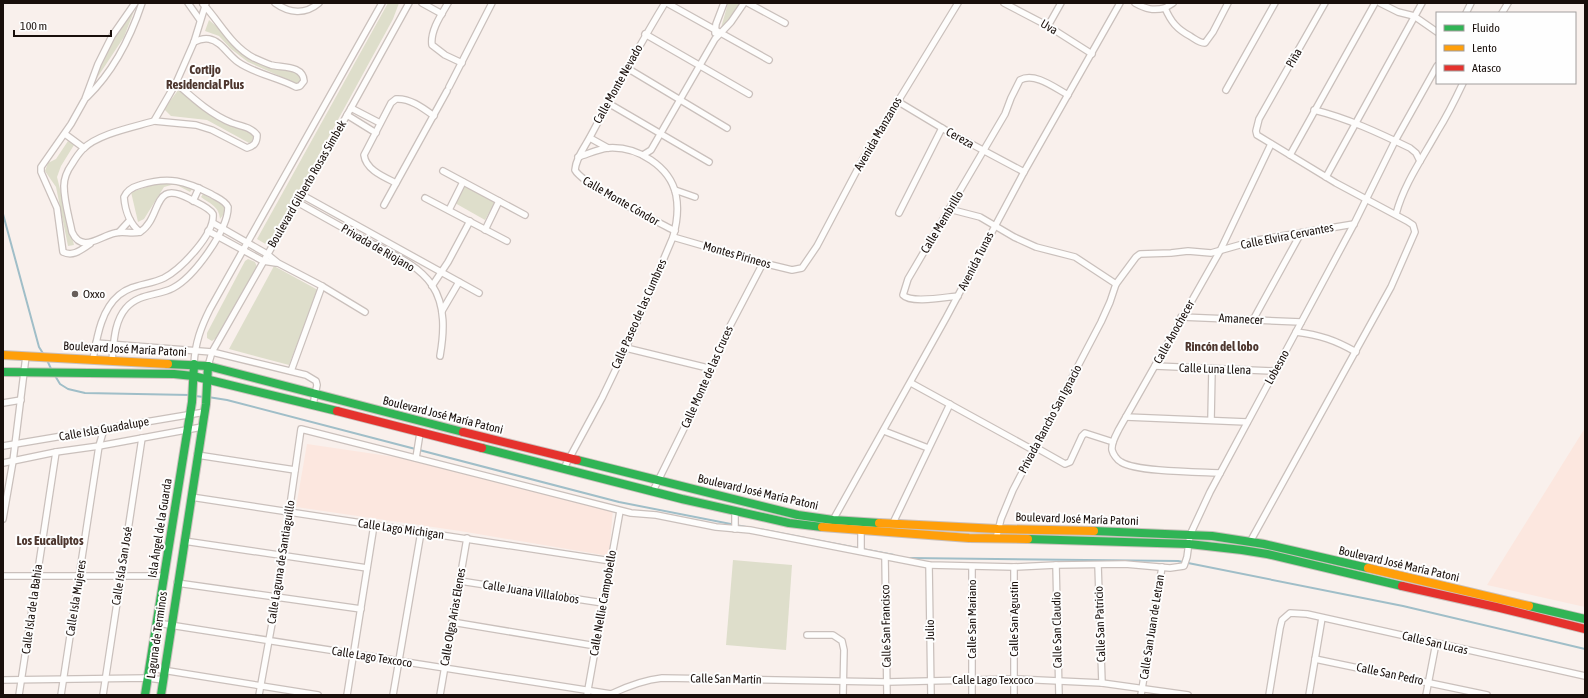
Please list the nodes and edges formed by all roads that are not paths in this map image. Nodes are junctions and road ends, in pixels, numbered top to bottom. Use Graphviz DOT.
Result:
graph roads {
  1 [pos="135,3"];
  2 [pos="142,3"];
  3 [pos="188,3"];
  4 [pos="274,3"];
  5 [pos="319,3"];
  6 [pos="382,3"];
  7 [pos="409,3"];
  8 [pos="422,3"];
  9 [pos="492,3"];
  10 [pos="666,3"];
  11 [pos="724,3"];
  12 [pos="744,3"];
  13 [pos="748,3"];
  14 [pos="958,3"];
  15 [pos="1061,3"];
  16 [pos="1120,3"];
  17 [pos="1135,3"];
  18 [pos="1172,3"];
  19 [pos="1228,3"];
  20 [pos="1275,3"];
  21 [pos="1325,3"];
  22 [pos="1375,3"];
  23 [pos="1380,3"];
  24 [pos="1422,3"];
  25 [pos="1471,3"];
  26 [pos="1508,3"];
  27 [pos="205,4"];
  28 [pos="447,4"];
  29 [pos="1008,4"];
  30 [pos="1165,8"];
  31 [pos="1466,12"];
  32 [pos="1503,12"];
  33 [pos="442,14"];
  34 [pos="1414,16"];
  35 [pos="200,20"];
  36 [pos="785,23"];
  37 [pos="1048,26"];
  38 [pos="1436,31"];
  39 [pos="718,32"];
  40 [pos="645,34"];
  41 [pos="194,42"];
  42 [pos="1092,54"];
  43 [pos="769,60"];
  44 [pos="462,63"];
  45 [pos="699,65"];
  46 [pos="627,68"];
  47 [pos="1436,68"];
  48 [pos="176,83"];
  49 [pos="1462,84"];
  50 [pos="1226,90"];
  51 [pos="749,94"];
  52 [pos="1068,95"];
  53 [pos="85,99"];
  54 [pos="680,99"];
  55 [pos="897,101"];
  56 [pos="608,103"];
  57 [pos="351,108"];
  58 [pos="1314,110"];
  59 [pos="347,115"];
  60 [pos="434,116"];
  61 [pos="154,121"];
  62 [pos="380,123"];
  63 [pos="1355,124"];
  64 [pos="727,128"];
  65 [pos="942,128"];
  66 [pos="376,132"];
  67 [pos="661,133"];
  68 [pos="65,134"];
  69 [pos="590,138"];
  70 [pos="1396,141"];
  71 [pos="1271,144"];
  72 [pos="84,148"];
  73 [pos="608,148"];
  74 [pos="651,150"];
  75 [pos="983,150"];
  76 [pos="643,155"];
  77 [pos="1290,155"];
  78 [pos="578,157"];
  79 [pos="651,160"];
  80 [pos="1420,161"];
  81 [pos="708,162"];
  82 [pos="575,166"];
  83 [pos="443,171"];
  84 [pos="1024,172"];
  85 [pos="1326,177"];
  86 [pos="463,182"];
  87 [pos="396,184"];
  88 [pos="199,188"];
  89 [pos="675,190"];
  90 [pos="302,194"];
  91 [pos="695,197"];
  92 [pos="425,198"];
  93 [pos="1366,199"];
  94 [pos="500,200"];
  95 [pos="193,201"];
  96 [pos="297,202"];
  97 [pos="384,205"];
  98 [pos="949,209"];
  99 [pos="449,210"];
  100 [pos="899,213"];
  101 [pos="335,214"];
  102 [pos="1396,214"];
  103 [pos="525,215"];
  104 [pos="130,220"];
  105 [pos="330,221"];
  106 [pos="470,221"];
  107 [pos="213,223"];
  108 [pos="1354,224"];
  109 [pos="995,225"];
  110 [pos="221,228"];
  111 [pos="485,230"];
  112 [pos="208,231"];
  113 [pos="675,231"];
  114 [pos="120,232"];
  115 [pos="140,232"];
  116 [pos="1301,233"];
  117 [pos="378,236"];
  118 [pos="217,237"];
  119 [pos="673,237"];
  120 [pos="508,241"];
  121 [pos="246,242"];
  122 [pos="90,244"];
  123 [pos="374,245"];
  124 [pos="242,250"];
  125 [pos="1220,251"];
  126 [pos="267,254"];
  127 [pos="264,261"];
  128 [pos="278,263"];
  129 [pos="763,263"];
  130 [pos="802,268"];
  131 [pos="442,272"];
  132 [pos="460,282"];
  133 [pos="1116,284"];
  134 [pos="322,286"];
  135 [pos="432,286"];
  136 [pos="479,293"];
  137 [pos="958,296"];
  138 [pos="442,311"];
  139 [pos="365,312"];
  140 [pos="1181,317"];
  141 [pos="1254,320"];
  142 [pos="1301,322"];
  143 [pos="1296,332"];
  144 [pos="96,343"];
  145 [pos="114,344"];
  146 [pos="626,348"];
  147 [pos="194,350"];
  148 [pos="212,352"];
  149 [pos="1356,352"];
  150 [pos="3,355"];
  151 [pos="30,356"];
  152 [pos="440,356"];
  153 [pos="92,359"];
  154 [pos="112,360"];
  155 [pos="194,364"];
  156 [pos="208,366"];
  157 [pos="1155,366"];
  158 [pos="1212,368"];
  159 [pos="712,369"];
  160 [pos="291,371"];
  161 [pos="1274,371"];
  162 [pos="3,372"];
  163 [pos="25,372"];
  164 [pos="193,376"];
  165 [pos="207,379"];
  166 [pos="911,383"];
  167 [pos="315,394"];
  168 [pos="21,400"];
  169 [pos="3,403"];
  170 [pos="950,404"];
  171 [pos="313,405"];
  172 [pos="205,412"];
  173 [pos="190,414"];
  174 [pos="1126,417"];
  175 [pos="1211,420"];
  176 [pos="1247,422"];
  177 [pos="202,427"];
  178 [pos="104,429"];
  179 [pos="187,429"];
  180 [pos="884,431"];
  181 [pos="420,433"];
  182 [pos="142,438"];
  183 [pos="1113,442"];
  184 [pos="15,444"];
  185 [pos="3,446"];
  186 [pos="99,446"];
  187 [pos="928,448"];
  188 [pos="1034,449"];
  189 [pos="56,452"];
  190 [pos="417,452"];
  191 [pos="197,455"];
  192 [pos="569,459"];
  193 [pos="13,461"];
  194 [pos="3,463"];
  195 [pos="564,468"];
  196 [pos="295,470"];
  197 [pos="1220,472"];
  198 [pos="658,480"];
  199 [pos="653,491"];
  200 [pos="191,497"];
  201 [pos="4,500"];
  202 [pos="620,511"];
  203 [pos="289,513"];
  204 [pos="735,516"];
  205 [pos="3,519"];
  206 [pos="833,520"];
  207 [pos="893,523"];
  208 [pos="374,525"];
  209 [pos="959,526"];
  210 [pos="735,528"];
  211 [pos="998,529"];
  212 [pos="861,530"];
  213 [pos="421,532"];
  214 [pos="1190,535"];
  215 [pos="958,537"];
  216 [pos="467,538"];
  217 [pos="996,539"];
  218 [pos="184,541"];
  219 [pos="1250,542"];
  220 [pos="1189,544"];
  221 [pos="861,550"];
  222 [pos="282,556"];
  223 [pos="885,557"];
  224 [pos="611,561"];
  225 [pos="928,564"];
  226 [pos="1056,565"];
  227 [pos="1098,565"];
  228 [pos="972,567"];
  229 [pos="1014,567"];
  230 [pos="1162,567"];
  231 [pos="367,568"];
  232 [pos="3,576"];
  233 [pos="37,576"];
  234 [pos="79,576"];
  235 [pos="121,576"];
  236 [pos="165,576"];
  237 [pos="460,581"];
  238 [pos="177,583"];
  239 [pos="277,596"];
  240 [pos="603,603"];
  241 [pos="360,609"];
  242 [pos="1322,618"];
  243 [pos="1585,619"];
  244 [pos="452,622"];
  245 [pos="157,623"];
  246 [pos="171,626"];
  247 [pos="1585,629"];
  248 [pos="807,635"];
  249 [pos="269,641"];
  250 [pos="1436,643"];
  251 [pos="596,646"];
  252 [pos="353,654"];
  253 [pos="1315,659"];
  254 [pos="398,661"];
  255 [pos="150,668"];
  256 [pos="444,668"];
  257 [pos="165,670"];
  258 [pos="1585,676"];
  259 [pos="148,678"];
  260 [pos="63,679"];
  261 [pos="106,679"];
  262 [pos="1014,679"];
  263 [pos="3,680"];
  264 [pos="22,680"];
  265 [pos="163,680"];
  266 [pos="931,680"];
  267 [pos="972,680"];
  268 [pos="1058,680"];
  269 [pos="843,681"];
  270 [pos="887,682"];
  271 [pos="1430,682"];
  272 [pos="1102,683"];
  273 [pos="261,686"];
  274 [pos="1142,688"];
  275 [pos="587,693"];
  276 [pos="612,694"];
  277 [pos="19,695"];
  278 [pos="61,695"];
  279 [pos="103,695"];
  280 [pos="145,695"];
  281 [pos="161,695"];
  282 [pos="259,695"];
  283 [pos="318,695"];
  284 [pos="347,695"];
  285 [pos="393,695"];
  286 [pos="440,695"];
  287 [pos="843,695"];
  288 [pos="887,695"];
  289 [pos="930,695"];
  290 [pos="972,695"];
  291 [pos="1014,695"];
  292 [pos="1059,695"];
  293 [pos="1141,695"];
  294 [pos="1187,695"];
  295 [pos="1269,695"];
  296 [pos="1309,695"];
  297 [pos="1426,695"];
  298 [pos="1487,695"];
  1 -- 53 [label="street"];
  2 -- 53 [label="street"];
  3 -- 35 [label="street"];
  4 -- 5 [label="street"];
  6 -- 121 [label="street, Boulevard Gilberto Rosas Simbek"];
  7 -- 57 [label="street, Boulevard Gilberto Rosas Simbek"];
  8 -- 33 [label="street"];
  9 -- 44 [label="street"];
  10 -- 39 [label="street"];
  10 -- 40 [label="street, Calle Monte Nevado"];
  11 -- 39 [label="street"];
  12 -- 39 [label="street"];
  13 -- 36 [label="street"];
  14 -- 55 [label="street, Avenida Manzanos"];
  15 -- 37 [label="street"];
  16 -- 42 [label="street, Avenida Tunas"];
  17 -- 30 [label="street"];
  18 -- 30 [label="street"];
  19 -- 30 [label="street"];
  20 -- 50 [label="street"];
  21 -- 71 [label="street, Piña"];
  22 -- 58 [label="street"];
  23 -- 34 [label="street"];
  24 -- 34 [label="street"];
  25 -- 31 [label="street"];
  26 -- 32 [label="street"];
  27 -- 35 [label="street"];
  27 -- 41 [label="street"];
  28 -- 33 [label="street"];
  29 -- 37 [label="street, Uva"];
  33 -- 44 [label="street"];
  34 -- 38 [label="street"];
  34 -- 63 [label="street"];
  35 -- 41 [label="street"];
  37 -- 42 [label="street, Uva"];
  39 -- 43 [label="street"];
  39 -- 45 [label="street"];
  40 -- 45 [label="street"];
  40 -- 46 [label="street, Calle Monte Nevado"];
  41 -- 48 [label="street"];
  42 -- 52 [label="street, Avenida Tunas"];
  44 -- 60 [label="street"];
  45 -- 51 [label="street"];
  45 -- 54 [label="street"];
  46 -- 54 [label="street"];
  46 -- 56 [label="street, Calle Monte Nevado"];
  47 -- 70 [label="street, Lobesno"];
  48 -- 61 [label="street"];
  48 -- 61 [label="street"];
  49 -- 80 [label="street"];
  52 -- 75 [label="street, Calle Membrillo"];
  52 -- 84 [label="street, Avenida Tunas"];
  53 -- 68 [label="street"];
  54 -- 64 [label="street"];
  54 -- 67 [label="street"];
  55 -- 65 [label="street, Cereza"];
  55 -- 130 [label="street, Avenida Manzanos"];
  56 -- 67 [label="street"];
  56 -- 69 [label="street, Calle Monte Nevado"];
  57 -- 59 [label="street, Boulevard Gilberto Rosas Simbek"];
  57 -- 62 [label="street"];
  58 -- 63 [label="street"];
  58 -- 77 [label="street"];
  59 -- 66 [label="street"];
  59 -- 90 [label="street, Boulevard Gilberto Rosas Simbek"];
  60 -- 62 [label="street"];
  60 -- 87 [label="street"];
  61 -- 72 [label="street"];
  62 -- 66 [label="street"];
  63 -- 70 [label="street"];
  63 -- 85 [label="street"];
  65 -- 75 [label="street, Cereza"];
  65 -- 100 [label="street"];
  66 -- 87 [label="street"];
  67 -- 74 [label="street"];
  67 -- 81 [label="street"];
  68 -- 72 [label="street"];
  68 -- 122 [label="street"];
  69 -- 73 [label="street"];
  69 -- 78 [label="street, Calle Monte Nevado"];
  70 -- 80 [label="street"];
  70 -- 93 [label="street, Lobesno"];
  71 -- 77 [label="street"];
  71 -- 125 [label="street, Calle Anochecer"];
  72 -- 122 [label="street"];
  73 -- 76 [label="street, Calle Paseo de las Cumbres"];
  73 -- 78 [label="street, Calle Paseo de las Cumbres"];
  74 -- 76 [label="street"];
  74 -- 79 [label="street"];
  75 -- 84 [label="street, Cereza"];
  75 -- 98 [label="street, Calle Membrillo"];
  76 -- 79 [label="street, Calle Paseo de las Cumbres"];
  77 -- 85 [label="street"];
  78 -- 82 [label="street, Calle Monte Nevado"];
  79 -- 89 [label="street, Calle Paseo de las Cumbres"];
  80 -- 102 [label="street"];
  82 -- 113 [label="street, Calle Monte Cóndor"];
  83 -- 86 [label="street"];
  84 -- 109 [label="street, Avenida Tunas"];
  85 -- 93 [label="street"];
  86 -- 94 [label="street"];
  86 -- 99 [label="street"];
  87 -- 97 [label="street"];
  88 -- 95 [label="street"];
  88 -- 104 [label="street"];
  88 -- 110 [label="street"];
  89 -- 91 [label="street"];
  89 -- 113 [label="street, Calle Paseo de las Cumbres"];
  90 -- 96 [label="street, Boulevard Gilberto Rosas Simbek"];
  90 -- 101 [label="street, Privada de Riojano"];
  92 -- 99 [label="street"];
  93 -- 102 [label="street"];
  93 -- 108 [label="street, Lobesno"];
  94 -- 103 [label="street"];
  94 -- 111 [label="street"];
  95 -- 107 [label="street"];
  95 -- 115 [label="street"];
  96 -- 105 [label="street, Privada de Riojano"];
  96 -- 126 [label="street, Boulevard Gilberto Rosas Simbek"];
  98 -- 109 [label="street"];
  98 -- 137 [label="street, Calle Membrillo"];
  99 -- 106 [label="street"];
  101 -- 105 [label="street"];
  101 -- 117 [label="street, Privada de Riojano"];
  102 -- 149 [label="street"];
  104 -- 114 [label="street"];
  104 -- 115 [label="street"];
  105 -- 123 [label="street, Privada de Riojano"];
  106 -- 111 [label="street"];
  106 -- 131 [label="street"];
  107 -- 110 [label="street"];
  107 -- 112 [label="street"];
  108 -- 116 [label="street, Calle Elvira Cervantes"];
  108 -- 142 [label="street, Lobesno"];
  109 -- 133 [label="street"];
  109 -- 137 [label="street, Avenida Tunas"];
  110 -- 118 [label="street"];
  110 -- 121 [label="street"];
  111 -- 120 [label="street"];
  112 -- 118 [label="street"];
  112 -- 144 [label="street"];
  113 -- 119 [label="street, Calle Paseo de las Cumbres"];
  114 -- 115 [label="street"];
  114 -- 122 [label="street"];
  116 -- 125 [label="street, Calle Elvira Cervantes"];
  116 -- 141 [label="street"];
  117 -- 123 [label="street"];
  117 -- 131 [label="street, Privada de Riojano"];
  118 -- 124 [label="street"];
  118 -- 145 [label="street"];
  119 -- 129 [label="street, Montes Pirineos"];
  119 -- 146 [label="street, Calle Paseo de las Cumbres"];
  121 -- 124 [label="street, Boulevard Gilberto Rosas Simbek"];
  121 -- 126 [label="street"];
  123 -- 135 [label="street, Privada de Riojano"];
  124 -- 127 [label="street"];
  124 -- 147 [label="street, Boulevard Gilberto Rosas Simbek"];
  125 -- 133 [label="street, Calle Elvira Cervantes"];
  125 -- 140 [label="street, Calle Anochecer"];
  126 -- 127 [label="street, Boulevard Gilberto Rosas Simbek"];
  126 -- 128 [label="street"];
  127 -- 128 [label="street"];
  127 -- 148 [label="street, Boulevard Gilberto Rosas Simbek"];
  128 -- 134 [label="street"];
  129 -- 130 [label="street, Montes Pirineos"];
  129 -- 159 [label="street, Calle Monte de las Cruces"];
  131 -- 132 [label="street, Privada de Riojano"];
  131 -- 135 [label="street"];
  132 -- 136 [label="street, Privada de Riojano"];
  132 -- 138 [label="street"];
  133 -- 188 [label="street, Privada Rancho San Ignacio"];
  134 -- 139 [label="street"];
  134 -- 160 [label="street"];
  135 -- 138 [label="street, Privada de Riojano"];
  137 -- 166 [label="street, Avenida Tunas"];
  138 -- 152 [label="street, Privada de Riojano"];
  140 -- 141 [label="street, Amanecer"];
  140 -- 157 [label="street, Calle Anochecer"];
  141 -- 142 [label="street, Amanecer"];
  142 -- 143 [label="street, Lobesno"];
  143 -- 149 [label="street"];
  143 -- 161 [label="street, Lobesno"];
  144 -- 145 [label="street"];
  144 -- 153 [label="street"];
  145 -- 147 [label="street"];
  145 -- 154 [label="street"];
  146 -- 159 [label="street"];
  146 -- 192 [label="street, Calle Paseo de las Cumbres"];
  147 -- 148 [label="street"];
  147 -- 155 [label="street, Boulevard Gilberto Rosas Simbek"];
  148 -- 156 [label="street, Boulevard Gilberto Rosas Simbek"];
  148 -- 160 [label="street"];
  149 -- 219 [label="street"];
  150 -- 151 [label="main road, Boulevard José María Patoni"];
  151 -- 153 [label="main road, Boulevard José María Patoni"];
  151 -- 163 [label="street"];
  153 -- 154 [label="main road, Boulevard José María Patoni"];
  154 -- 155 [label="main road, Boulevard José María Patoni"];
  155 -- 156 [label="main road, Boulevard José María Patoni"];
  155 -- 164 [label="main road, Isla Ángel de la Guarda"];
  156 -- 165 [label="main road, Laguna de Terminos"];
  156 -- 167 [label="main road, Boulevard José María Patoni"];
  157 -- 158 [label="street, Calle Luna Llena"];
  157 -- 174 [label="street, Calle Anochecer"];
  158 -- 161 [label="street, Calle Luna Llena"];
  158 -- 175 [label="street"];
  159 -- 198 [label="street, Calle Monte de las Cruces"];
  160 -- 167 [label="street"];
  161 -- 176 [label="street, Lobesno"];
  162 -- 163 [label="main road, Boulevard José María Patoni"];
  163 -- 164 [label="main road, Boulevard José María Patoni"];
  163 -- 168 [label="street"];
  164 -- 165 [label="main road, Boulevard José María Patoni"];
  164 -- 173 [label="main road, Isla Ángel de la Guarda"];
  165 -- 171 [label="main road, Boulevard José María Patoni"];
  165 -- 172 [label="main road, Laguna de Terminos"];
  166 -- 170 [label="street"];
  166 -- 180 [label="street, Avenida Tunas"];
  167 -- 171 [label="street"];
  167 -- 192 [label="main road, Boulevard José María Patoni"];
  168 -- 169 [label="street"];
  168 -- 184 [label="street"];
  170 -- 187 [label="street"];
  170 -- 188 [label="street"];
  171 -- 181 [label="main road, Boulevard José María Patoni"];
  172 -- 173 [label="street, Calle Isla Guadalupe"];
  172 -- 177 [label="main road, Laguna de Terminos"];
  173 -- 178 [label="street, Calle Isla Guadalupe"];
  173 -- 179 [label="main road, Isla Ángel de la Guarda"];
  174 -- 175 [label="street"];
  174 -- 183 [label="street, Calle Anochecer"];
  175 -- 176 [label="street"];
  176 -- 197 [label="street, Lobesno"];
  177 -- 179 [label="street, Calle Isla Guadalupe"];
  177 -- 191 [label="main road, Laguna de Terminos"];
  178 -- 184 [label="street, Calle Isla Guadalupe"];
  178 -- 186 [label="street, Calle Isla Mujeres"];
  179 -- 182 [label="street, Calle Isla Guadalupe"];
  179 -- 236 [label="main road, Isla Ángel de la Guarda"];
  180 -- 187 [label="street"];
  180 -- 206 [label="street, Avenida Tunas"];
  181 -- 190 [label="street"];
  181 -- 195 [label="main road, Boulevard José María Patoni"];
  182 -- 186 [label="street, Calle Isla Guadalupe"];
  182 -- 235 [label="street, Calle Isla San José"];
  183 -- 188 [label="street"];
  183 -- 197 [label="street"];
  184 -- 185 [label="street, Calle Isla Guadalupe"];
  184 -- 193 [label="street"];
  186 -- 189 [label="street, Calle Isla Guadalupe"];
  186 -- 234 [label="street, Calle Isla Mujeres"];
  187 -- 207 [label="street"];
  188 -- 211 [label="street, Privada Rancho San Ignacio"];
  189 -- 193 [label="street, Calle Isla Guadalupe"];
  189 -- 233 [label="street, Calle Isla de la Bahía"];
  190 -- 196 [label="street, Calle Laguna de Santiaguillo"];
  190 -- 202 [label="street"];
  191 -- 196 [label="street"];
  191 -- 200 [label="main road, Laguna de Terminos"];
  192 -- 195 [label="street, Calle Paseo de las Cumbres"];
  192 -- 198 [label="main road, Boulevard José María Patoni"];
  193 -- 194 [label="street, Calle Isla Guadalupe"];
  193 -- 201 [label="street"];
  195 -- 199 [label="main road, Boulevard José María Patoni"];
  196 -- 203 [label="street, Calle Laguna de Santiaguillo"];
  197 -- 214 [label="street, Lobesno"];
  198 -- 199 [label="street, Calle Monte de las Cruces"];
  198 -- 206 [label="main road, Boulevard José María Patoni"];
  199 -- 204 [label="main road, Boulevard José María Patoni"];
  200 -- 203 [label="street, Calle Lago Michigan"];
  200 -- 218 [label="main road, Laguna de Terminos"];
  201 -- 205 [label="street"];
  202 -- 210 [label="street"];
  202 -- 224 [label="street, Calle Nellie Campobello"];
  203 -- 208 [label="street, Calle Lago Michigan"];
  203 -- 222 [label="street, Calle Laguna de Santiaguillo"];
  204 -- 210 [label="street"];
  204 -- 212 [label="main road, Boulevard José María Patoni"];
  206 -- 207 [label="main road, Boulevard José María Patoni"];
  207 -- 209 [label="main road, Boulevard José María Patoni"];
  208 -- 213 [label="street, Calle Lago Michigan"];
  208 -- 231 [label="street"];
  209 -- 211 [label="main road, Boulevard José María Patoni"];
  209 -- 215 [label="main road"];
  210 -- 221 [label="street"];
  211 -- 214 [label="main road, Boulevard José María Patoni"];
  211 -- 217 [label="street, Privada Rancho San Ignacio"];
  212 -- 215 [label="main road, Boulevard José María Patoni"];
  212 -- 221 [label="street"];
  213 -- 216 [label="street, Calle Lago Michigan"];
  213 -- 254 [label="street"];
  214 -- 219 [label="main road, Boulevard José María Patoni"];
  214 -- 220 [label="street"];
  215 -- 217 [label="main road, Boulevard José María Patoni"];
  216 -- 224 [label="street, Calle Lago Michigan"];
  216 -- 237 [label="street, Calle Olga Arias Elenes"];
  217 -- 220 [label="main road, Boulevard José María Patoni"];
  218 -- 222 [label="street"];
  218 -- 238 [label="main road, Laguna de Terminos"];
  219 -- 243 [label="main road, Boulevard José María Patoni"];
  220 -- 230 [label="street"];
  220 -- 247 [label="main road, Boulevard José María Patoni"];
  221 -- 223 [label="street"];
  222 -- 231 [label="street"];
  222 -- 239 [label="street, Calle Laguna de Santiaguillo"];
  223 -- 225 [label="street"];
  223 -- 270 [label="street, Calle San Francisco"];
  224 -- 240 [label="street, Calle Nellie Campobello"];
  225 -- 228 [label="street"];
  225 -- 266 [label="street, Julio"];
  226 -- 227 [label="street"];
  226 -- 229 [label="street"];
  226 -- 268 [label="street, Calle San Claudio"];
  227 -- 230 [label="street"];
  227 -- 272 [label="street, Calle San Patricio"];
  228 -- 229 [label="street"];
  228 -- 267 [label="street, Calle San Mariano"];
  229 -- 262 [label="street, Calle San Agustín"];
  230 -- 274 [label="street, Calle San Juan de Letran"];
  231 -- 241 [label="street"];
  232 -- 233 [label="street"];
  233 -- 234 [label="street"];
  233 -- 264 [label="street, Calle Isla de la Bahía"];
  234 -- 235 [label="street"];
  234 -- 260 [label="street, Calle Isla Mujeres"];
  235 -- 236 [label="street"];
  235 -- 261 [label="street, Calle Isla San José"];
  236 -- 245 [label="main road, Isla Ángel de la Guarda"];
  237 -- 240 [label="street, Calle Juana Villalobos"];
  237 -- 244 [label="street, Calle Olga Arias Elenes"];
  238 -- 239 [label="street"];
  238 -- 246 [label="main road, Laguna de Terminos"];
  239 -- 241 [label="street"];
  239 -- 249 [label="street, Calle Laguna de Santiaguillo"];
  240 -- 251 [label="street, Calle Nellie Campobello"];
  241 -- 252 [label="street"];
  242 -- 250 [label="street, Calle San Lucas"];
  242 -- 253 [label="street"];
  242 -- 295 [label="street, Calle San Lucas"];
  244 -- 251 [label="street"];
  244 -- 256 [label="street, Calle Olga Arias Elenes"];
  245 -- 246 [label="street, Calle Lago Texcoco"];
  245 -- 255 [label="main road, Isla Ángel de la Guarda"];
  246 -- 249 [label="street, Calle Lago Texcoco"];
  246 -- 257 [label="main road, Laguna de Terminos"];
  248 -- 269 [label="street"];
  249 -- 252 [label="street, Calle Lago Texcoco"];
  249 -- 273 [label="street, Calle Laguna de Santiaguillo"];
  250 -- 258 [label="street, Calle San Lucas"];
  250 -- 271 [label="street"];
  251 -- 275 [label="street, Calle Nellie Campobello"];
  252 -- 254 [label="street, Calle Lago Texcoco"];
  252 -- 284 [label="street"];
  253 -- 271 [label="street, Calle San Pedro"];
  253 -- 296 [label="street"];
  254 -- 256 [label="street, Calle Lago Texcoco"];
  254 -- 285 [label="street"];
  255 -- 257 [label="street"];
  255 -- 259 [label="main road, Isla Ángel de la Guarda"];
  256 -- 275 [label="street, Calle Lago Texcoco"];
  256 -- 286 [label="street, Calle Olga Arias Elenes"];
  257 -- 265 [label="main road, Laguna de Terminos"];
  257 -- 273 [label="street"];
  259 -- 261 [label="street"];
  259 -- 265 [label="street"];
  259 -- 280 [label="main road, Isla Ángel de la Guarda"];
  260 -- 261 [label="street"];
  260 -- 264 [label="street"];
  260 -- 278 [label="street, Calle Isla Mujeres"];
  261 -- 279 [label="street, Calle Isla San José"];
  262 -- 267 [label="street, Calle Lago Texcoco"];
  262 -- 268 [label="street, Calle Lago Texcoco"];
  262 -- 291 [label="street, Calle San Agustín"];
  263 -- 264 [label="street"];
  264 -- 277 [label="street, Calle Isla de la Bahía"];
  265 -- 281 [label="main road, Laguna de Terminos"];
  266 -- 267 [label="street, Calle Lago Texcoco"];
  266 -- 270 [label="street, Calle Lago Texcoco"];
  266 -- 289 [label="street, Julio"];
  267 -- 290 [label="street, Calle San Mariano"];
  268 -- 272 [label="street, Calle Lago Texcoco"];
  268 -- 292 [label="street, Calle San Claudio"];
  269 -- 270 [label="street, Calle Lago Texcoco"];
  269 -- 276 [label="street, Calle San Martín"];
  269 -- 287 [label="street"];
  270 -- 288 [label="street, Calle San Francisco"];
  271 -- 297 [label="street"];
  271 -- 298 [label="street, Calle San Pedro"];
  272 -- 274 [label="street, Calle Lago Texcoco"];
  273 -- 282 [label="street, Calle Laguna de Santiaguillo"];
  273 -- 283 [label="street"];
  274 -- 293 [label="street, Calle San Juan de Letran"];
  274 -- 294 [label="street, Calle Lago Texcoco"];
  275 -- 276 [label="street, Calle Lago Texcoco"];
}
